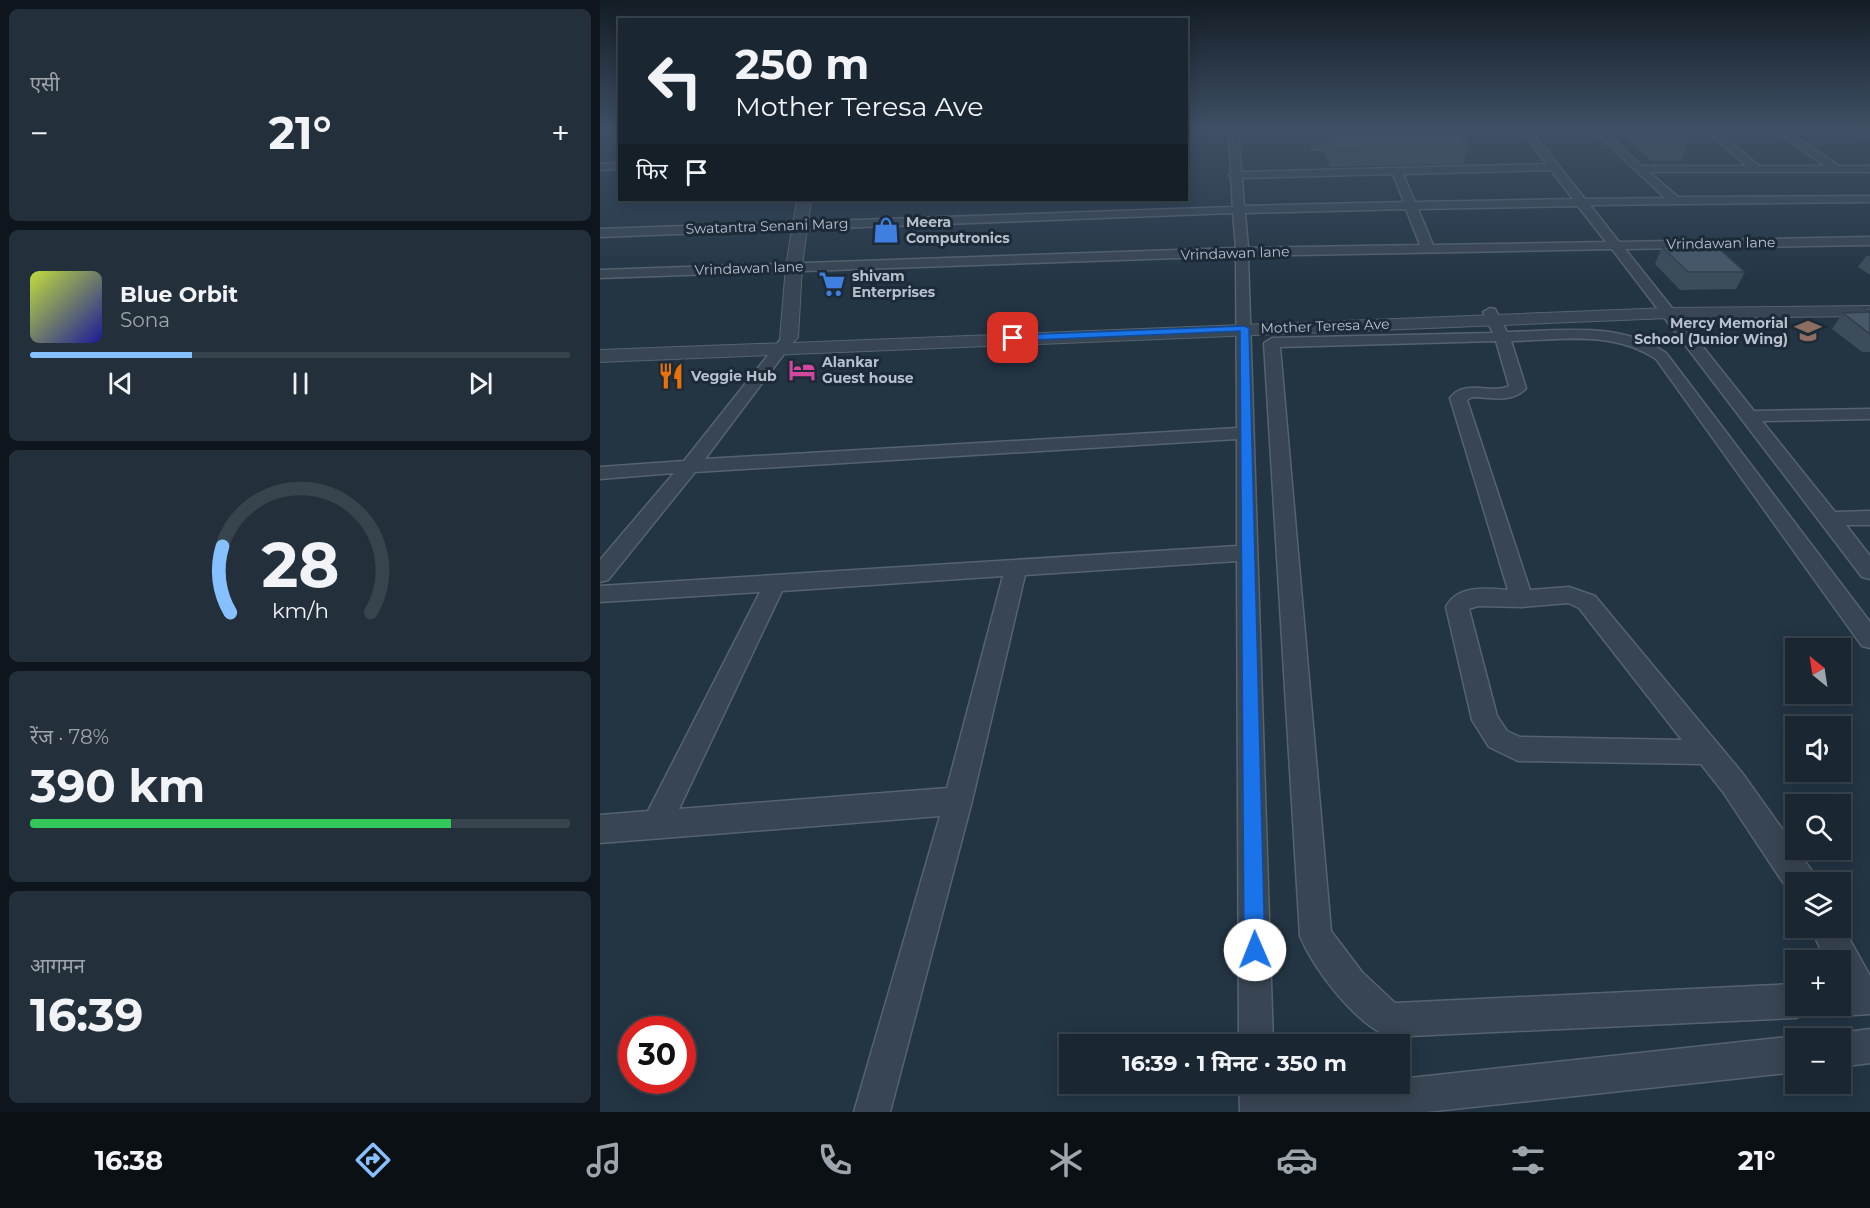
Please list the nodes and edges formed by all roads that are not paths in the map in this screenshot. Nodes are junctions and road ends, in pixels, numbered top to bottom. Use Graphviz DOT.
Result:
graph roads {
  1 [pos="1235,182"];
  2 [pos="1402,182"];
  3 [pos="1566,182"];
  4 [pos="1654,182"];
  5 [pos="1870,199"];
  6 [pos="1674,200"];
  7 [pos="804,201"];
  8 [pos="1581,201"];
  9 [pos="1413,206"];
  10 [pos="1237,210"];
  11 [pos="800,225"];
  12 [pos="600,233"];
  13 [pos="1870,241"];
  14 [pos="1615,244"];
  15 [pos="1428,249"];
  16 [pos="1242,252"];
  17 [pos="794,267"];
  18 [pos="600,274"];
  19 [pos="1870,303"];
  20 [pos="1666,309"];
  21 [pos="1870,311"];
  22 [pos="1496,323"];
  23 [pos="1244,325"];
  24 [pos="786,343"];
  25 [pos="600,347"];
  26 [pos="600,356"];
  27 [pos="1870,414"];
  28 [pos="1749,416"];
  29 [pos="1245,433"];
  30 [pos="690,466"];
  31 [pos="600,473"];
  32 [pos="1870,518"];
  33 [pos="1830,519"];
  34 [pos="1248,552"];
  35 [pos="1016,569"];
  36 [pos="1870,571"];
  37 [pos="600,574"];
  38 [pos="775,583"];
  39 [pos="600,594"];
  40 [pos="1522,599"];
  41 [pos="1870,639"];
  42 [pos="1708,752"];
  43 [pos="958,801"];
  44 [pos="657,824"];
  45 [pos="600,829"];
  46 [pos="1794,872"];
  47 [pos="1831,938"];
  48 [pos="1858,998"];
  49 [pos="1785,1002"];
  50 [pos="1256,1034"];
  51 [pos="1870,1046"];
  52 [pos="1851,1049"];
  53 [pos="1785,1055"];
  54 [pos="1257,1094"];
  55 [pos="872,1112"];
  56 [pos="1258,1112"];
  1 -- 10 [label="street"];
  2 -- 9 [label="street"];
  3 -- 8 [label="street"];
  4 -- 6 [label="street"];
  5 -- 6 [label="street, Swatantra Senani Marg"];
  6 -- 8 [label="street, Swatantra Senani Marg"];
  7 -- 11 [label="street"];
  8 -- 9 [label="street, Swatantra Senani Marg"];
  8 -- 14 [label="street"];
  9 -- 10 [label="street, Swatantra Senani Marg"];
  9 -- 15 [label="street"];
  10 -- 11 [label="street, Swatantra Senani Marg"];
  10 -- 16 [label="street"];
  11 -- 12 [label="street, Swatantra Senani Marg"];
  11 -- 17 [label="street"];
  13 -- 14 [label="street, Vrindawan lane"];
  14 -- 15 [label="street, Vrindawan lane"];
  14 -- 20 [label="street"];
  15 -- 16 [label="street, Vrindawan lane"];
  16 -- 17 [label="street, Vrindawan lane"];
  16 -- 23 [label="street"];
  17 -- 18 [label="street, Vrindawan lane"];
  17 -- 24 [label="street"];
  19 -- 20 [label="street"];
  20 -- 21 [label="street"];
  20 -- 22 [label="street, Mother Teresa Ave"];
  20 -- 28 [label="street"];
  22 -- 23 [label="street, Mother Teresa Ave"];
  22 -- 40 [label="street"];
  22 -- 41 [label="street"];
  22 -- 49 [label="street"];
  23 -- 24 [label="street, Mother Teresa Ave"];
  23 -- 29 [label="street"];
  24 -- 25 [label="street"];
  24 -- 26 [label="street, Mother Teresa Ave"];
  24 -- 30 [label="street"];
  27 -- 28 [label="street"];
  28 -- 33 [label="street"];
  29 -- 30 [label="street"];
  29 -- 34 [label="street"];
  30 -- 31 [label="street"];
  30 -- 37 [label="street"];
  32 -- 33 [label="street"];
  33 -- 36 [label="street"];
  34 -- 35 [label="street"];
  34 -- 50 [label="street"];
  35 -- 38 [label="street"];
  35 -- 43 [label="street"];
  38 -- 39 [label="street"];
  38 -- 44 [label="street"];
  40 -- 42 [label="street"];
  40 -- 42 [label="street"];
  42 -- 46 [label="street"];
  43 -- 44 [label="street"];
  43 -- 55 [label="street"];
  44 -- 45 [label="street"];
  47 -- 48 [label="street"];
  51 -- 52 [label="street"];
  53 -- 56 [label="street"];
  54 -- 56 [label="street"];
}
